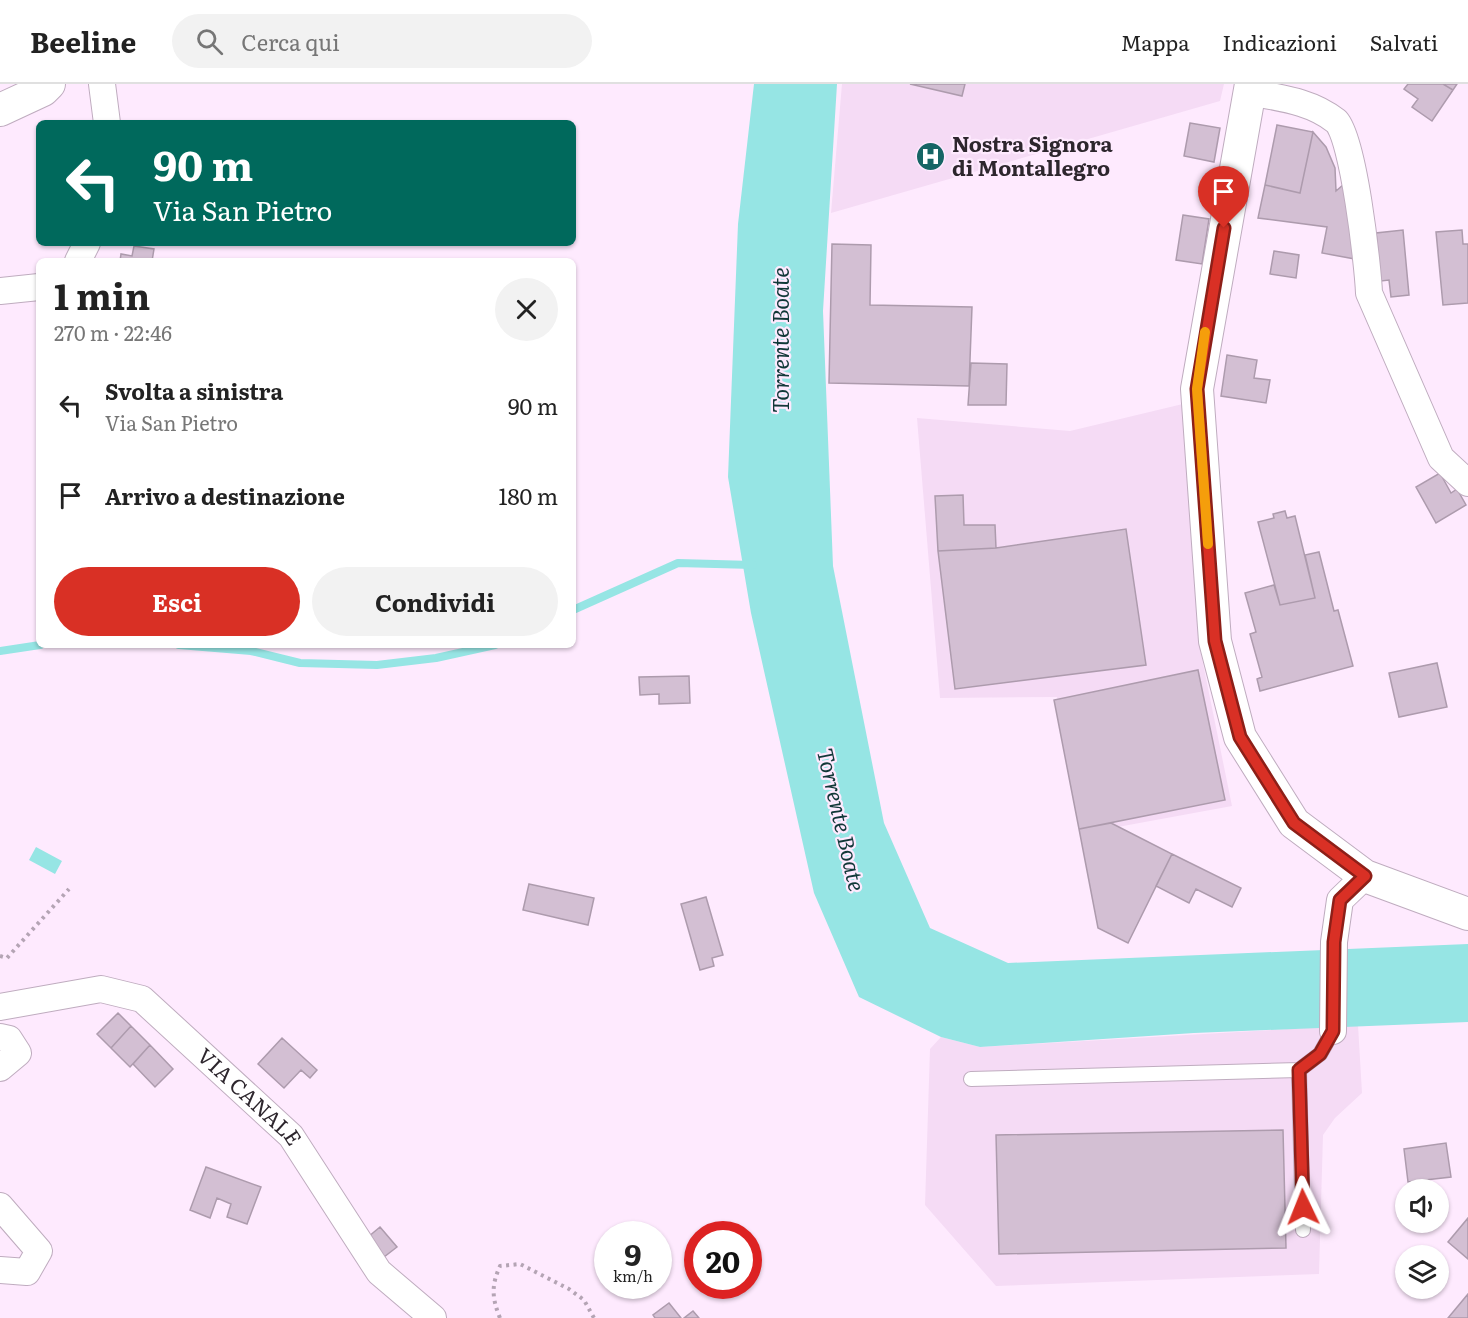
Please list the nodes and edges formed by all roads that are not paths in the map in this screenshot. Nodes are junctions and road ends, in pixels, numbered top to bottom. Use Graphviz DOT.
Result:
graph roads {
  1 [pos="49,84"];
  2 [pos="102,84"];
  3 [pos="1250,88"];
  4 [pos="0,110"];
  5 [pos="107,120"];
  6 [pos="36,287"];
  7 [pos="0,291"];
  8 [pos="1468,483"];
  9 [pos="1365,876"];
  10 [pos="1468,914"];
  11 [pos="0,1007"];
  12 [pos="1333,1031"];
  13 [pos="0,1037"];
  14 [pos="0,1068"];
  15 [pos="1299,1070"];
  16 [pos="971,1079"];
  17 [pos="0,1206"];
  18 [pos="1304,1230"];
  19 [pos="0,1270"];
  20 [pos="433,1318"];
  1 -- 4 [label="street"];
  2 -- 5 [label="street"];
  3 -- 8 [label="street"];
  3 -- 9 [label="street"];
  6 -- 7 [label="street"];
  9 -- 10 [label="street"];
  9 -- 12 [label="street"];
  11 -- 20 [label="street, VIA CANALE"];
  12 -- 15 [label="lane"];
  13 -- 14 [label="street"];
  15 -- 16 [label="lane"];
  15 -- 18 [label="lane"];
  17 -- 19 [label="street"];
}
